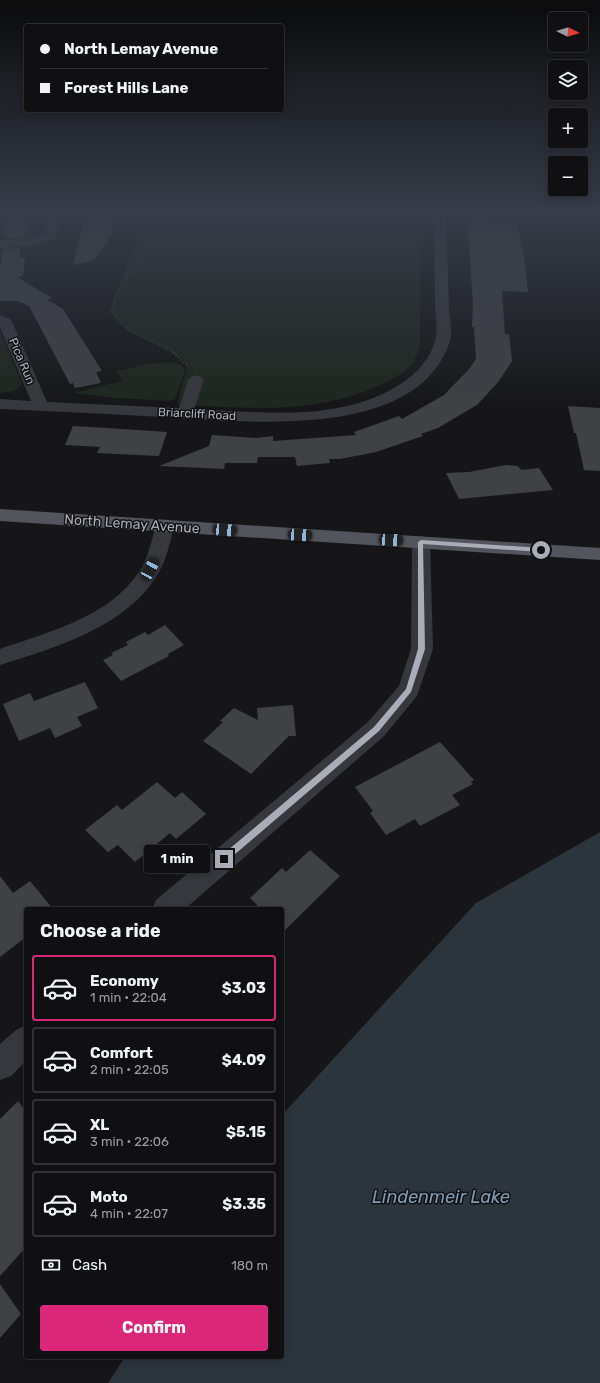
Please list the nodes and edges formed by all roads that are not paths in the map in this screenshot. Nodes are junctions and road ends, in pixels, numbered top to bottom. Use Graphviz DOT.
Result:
graph roads {
  1 [pos="442,278"];
  2 [pos="0,319"];
  3 [pos="196,380"];
  4 [pos="0,404"];
  5 [pos="41,406"];
  6 [pos="185,413"];
  7 [pos="0,515"];
  8 [pos="165,526"];
  9 [pos="421,542"];
  10 [pos="600,554"];
  11 [pos="0,657"];
  12 [pos="168,907"];
  13 [pos="24,1042"];
  14 [pos="0,1065"];
  1 -- 6 [label="street, Briarcliff Road"];
  2 -- 5 [label="street, Pica Run"];
  3 -- 6 [label="street"];
  4 -- 5 [label="street, Briarcliff Road"];
  5 -- 6 [label="street, Briarcliff Road"];
  7 -- 8 [label="main road, North Lemay Avenue"];
  8 -- 9 [label="main road, North Lemay Avenue"];
  8 -- 11 [label="street"];
  9 -- 10 [label="main road, North Lemay Avenue"];
  9 -- 12 [label="street"];
  13 -- 14 [label="street"];
}
